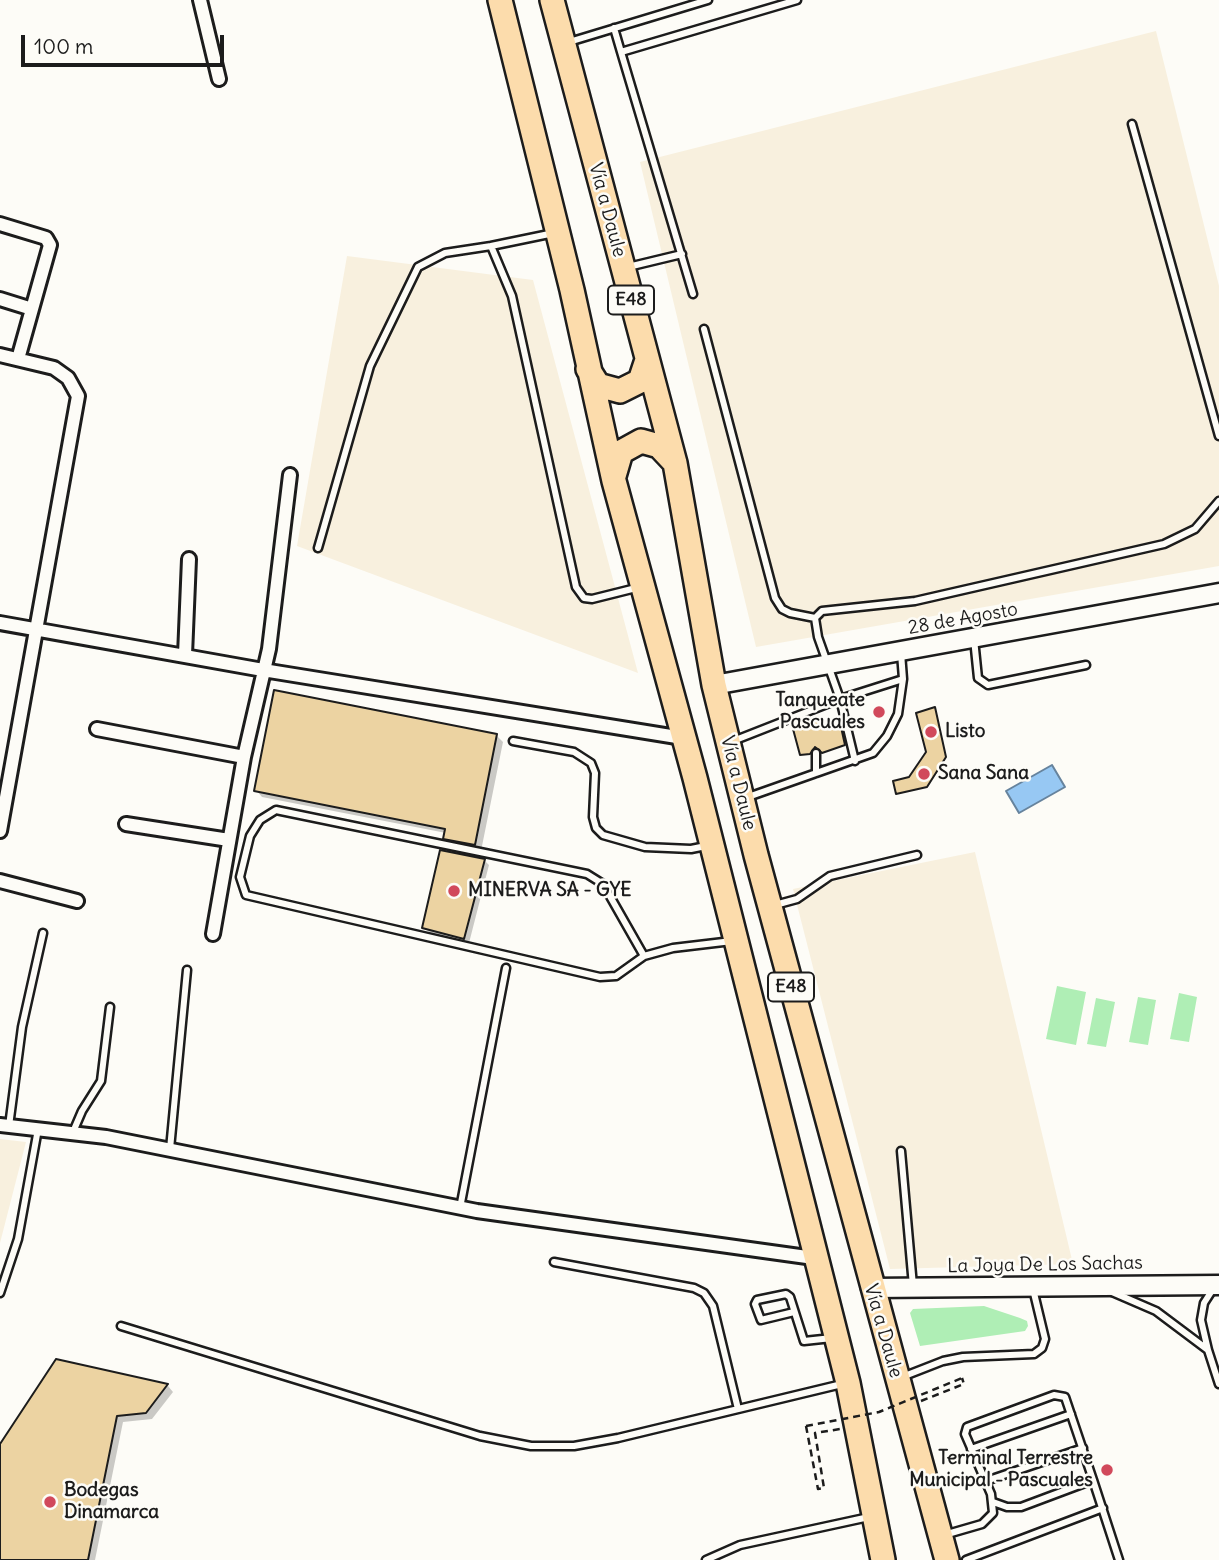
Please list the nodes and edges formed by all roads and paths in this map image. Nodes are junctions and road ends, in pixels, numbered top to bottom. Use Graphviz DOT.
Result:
graph roads {
  1 [pos="200,0"];
  2 [pos="500,0"];
  3 [pos="552,0"];
  4 [pos="708,0"];
  5 [pos="797,0"];
  6 [pos="614,28"];
  7 [pos="564,43"];
  8 [pos="621,52"];
  9 [pos="219,79"];
  10 [pos="1132,124"];
  11 [pos="0,224"];
  12 [pos="557,233"];
  13 [pos="491,246"];
  14 [pos="682,254"];
  15 [pos="622,268"];
  16 [pos="694,294"];
  17 [pos="0,299"];
  18 [pos="32,309"];
  19 [pos="704,330"];
  20 [pos="0,355"];
  21 [pos="18,359"];
  22 [pos="647,360"];
  23 [pos="587,366"];
  24 [pos="1219,436"];
  25 [pos="675,463"];
  26 [pos="290,475"];
  27 [pos="614,481"];
  28 [pos="1219,501"];
  29 [pos="318,548"];
  30 [pos="189,559"];
  31 [pos="642,586"];
  32 [pos="1219,593"];
  33 [pos="815,618"];
  34 [pos="0,623"];
  35 [pos="38,630"];
  36 [pos="974,638"];
  37 [pos="901,651"];
  38 [pos="185,655"];
  39 [pos="828,663"];
  40 [pos="1086,665"];
  41 [pos="263,670"];
  42 [pos="903,679"];
  43 [pos="714,685"];
  44 [pos="840,699"];
  45 [pos="805,713"];
  46 [pos="809,723"];
  47 [pos="97,729"];
  48 [pos="683,738"];
  49 [pos="513,741"];
  50 [pos="728,743"];
  51 [pos="816,753"];
  52 [pos="244,757"];
  53 [pos="855,761"];
  54 [pos="816,773"];
  55 [pos="743,798"];
  56 [pos="126,824"];
  57 [pos="0,831"];
  58 [pos="229,840"];
  59 [pos="711,845"];
  60 [pos="917,855"];
  61 [pos="0,881"];
  62 [pos="77,901"];
  63 [pos="770,906"];
  64 [pos="43,933"];
  65 [pos="213,934"];
  66 [pos="735,941"];
  67 [pos="644,956"];
  68 [pos="506,968"];
  69 [pos="187,970"];
  70 [pos="110,1007"];
  71 [pos="4,1125"];
  72 [pos="37,1129"];
  73 [pos="73,1132"];
  74 [pos="170,1149"];
  75 [pos="901,1151"];
  76 [pos="460,1208"];
  77 [pos="814,1258"];
  78 [pos="554,1262"];
  79 [pos="1218,1285"];
  80 [pos="1098,1286"];
  81 [pos="913,1287"];
  82 [pos="1032,1287"];
  83 [pos="871,1289"];
  84 [pos="0,1293"];
  85 [pos="794,1312"];
  86 [pos="121,1326"];
  87 [pos="835,1338"];
  88 [pos="1208,1350"];
  89 [pos="897,1379"];
  90 [pos="848,1383"];
  91 [pos="1219,1384"];
  92 [pos="905,1408"];
  93 [pos="738,1409"];
  94 [pos="1071,1414"];
  95 [pos="856,1426"];
  96 [pos="1083,1448"];
  97 [pos="971,1449"];
  98 [pos="1093,1480"];
  99 [pos="986,1481"];
  100 [pos="993,1502"];
  101 [pos="1103,1508"];
  102 [pos="874,1516"];
  103 [pos="940,1536"];
  104 [pos="706,1560"];
  105 [pos="883,1560"];
  106 [pos="947,1560"];
  107 [pos="966,1560"];
  108 [pos="1119,1560"];
  1 -- 9 [label="street"];
  2 -- 12 [label="highway, E48"];
  3 -- 7 [label="highway, Vía a Daule / E48"];
  4 -- 6 [label="lane"];
  5 -- 8 [label="lane"];
  6 -- 7 [label="lane"];
  6 -- 8 [label="lane"];
  7 -- 15 [label="highway, Vía a Daule / E48"];
  8 -- 14 [label="lane"];
  10 -- 24 [label="lane"];
  11 -- 18 [label="street"];
  12 -- 13 [label="lane"];
  12 -- 23 [label="highway, E48"];
  13 -- 29 [label="lane"];
  13 -- 31 [label="lane"];
  14 -- 15 [label="lane"];
  14 -- 16 [label="lane"];
  15 -- 22 [label="highway, Vía a Daule / E48"];
  17 -- 18 [label="street"];
  18 -- 21 [label="street"];
  19 -- 33 [label="lane"];
  20 -- 21 [label="street"];
  21 -- 35 [label="street"];
  22 -- 23 [label="highway"];
  22 -- 25 [label="highway, Vía a Daule / E48"];
  23 -- 27 [label="highway, E48"];
  25 -- 27 [label="highway"];
  25 -- 43 [label="highway, Vía a Daule / E48"];
  26 -- 41 [label="street"];
  27 -- 31 [label="highway, E48"];
  28 -- 33 [label="lane"];
  30 -- 38 [label="street"];
  31 -- 48 [label="highway, E48"];
  32 -- 36 [label="street, 28 de Agosto"];
  33 -- 39 [label="lane"];
  34 -- 35 [label="street"];
  35 -- 38 [label="street"];
  35 -- 57 [label="street"];
  36 -- 37 [label="street, 28 de Agosto"];
  36 -- 40 [label="lane"];
  37 -- 39 [label="street, 28 de Agosto"];
  37 -- 42 [label="lane"];
  38 -- 41 [label="street"];
  39 -- 43 [label="street, 28 de Agosto"];
  39 -- 44 [label="lane"];
  41 -- 48 [label="street"];
  41 -- 52 [label="street"];
  42 -- 44 [label="lane"];
  42 -- 53 [label="lane"];
  43 -- 50 [label="highway, Vía a Daule / E48"];
  44 -- 45 [label="lane"];
  44 -- 53 [label="lane"];
  45 -- 46 [label="lane"];
  45 -- 50 [label="lane"];
  47 -- 52 [label="street"];
  48 -- 59 [label="highway, E48"];
  49 -- 59 [label="lane"];
  50 -- 55 [label="highway, Vía a Daule / E48"];
  51 -- 54 [label="lane"];
  52 -- 58 [label="street"];
  53 -- 54 [label="lane"];
  54 -- 55 [label="lane"];
  55 -- 63 [label="highway, Vía a Daule / E48"];
  56 -- 58 [label="street"];
  58 -- 65 [label="street"];
  59 -- 66 [label="highway, E48"];
  60 -- 63 [label="lane"];
  61 -- 62 [label="street"];
  63 -- 83 [label="highway, Vía a Daule / E48"];
  64 -- 71 [label="lane"];
  66 -- 67 [label="lane"];
  66 -- 77 [label="highway, E48"];
  67 -- 67 [label="lane"];
  68 -- 76 [label="lane"];
  69 -- 74 [label="lane"];
  70 -- 73 [label="lane"];
  71 -- 72 [label="street"];
  72 -- 73 [label="street"];
  72 -- 84 [label="lane"];
  73 -- 74 [label="street"];
  74 -- 76 [label="street"];
  75 -- 81 [label="lane"];
  76 -- 77 [label="street"];
  77 -- 87 [label="highway, E48"];
  78 -- 93 [label="lane"];
  79 -- 80 [label="street, La Joya De Los Sachas"];
  79 -- 88 [label="lane"];
  80 -- 82 [label="street, La Joya De Los Sachas"];
  80 -- 88 [label="lane"];
  81 -- 82 [label="street, La Joya De Los Sachas"];
  81 -- 83 [label="street, La Joya De Los Sachas"];
  82 -- 89 [label="lane"];
  83 -- 89 [label="highway, Vía a Daule / E48"];
  85 -- 85 [label="lane"];
  85 -- 87 [label="lane"];
  86 -- 93 [label="lane"];
  87 -- 90 [label="highway, E48"];
  88 -- 91 [label="lane"];
  89 -- 92 [label="highway, Vía a Daule / E48"];
  90 -- 93 [label="lane"];
  90 -- 95 [label="highway, E48"];
  92 -- 95 [label="path, bridge"];
  92 -- 103 [label="highway, Vía a Daule / E48"];
  94 -- 96 [label="lane"];
  94 -- 97 [label="lane"];
  94 -- 97 [label="lane"];
  95 -- 102 [label="highway, E48"];
  96 -- 98 [label="lane"];
  96 -- 99 [label="lane"];
  97 -- 99 [label="lane"];
  98 -- 100 [label="lane"];
  98 -- 101 [label="lane"];
  99 -- 100 [label="lane"];
  100 -- 103 [label="lane"];
  101 -- 107 [label="lane"];
  101 -- 108 [label="lane"];
  102 -- 104 [label="lane"];
  102 -- 105 [label="highway, E48"];
  103 -- 106 [label="highway, Vía a Daule / E48"];
}
